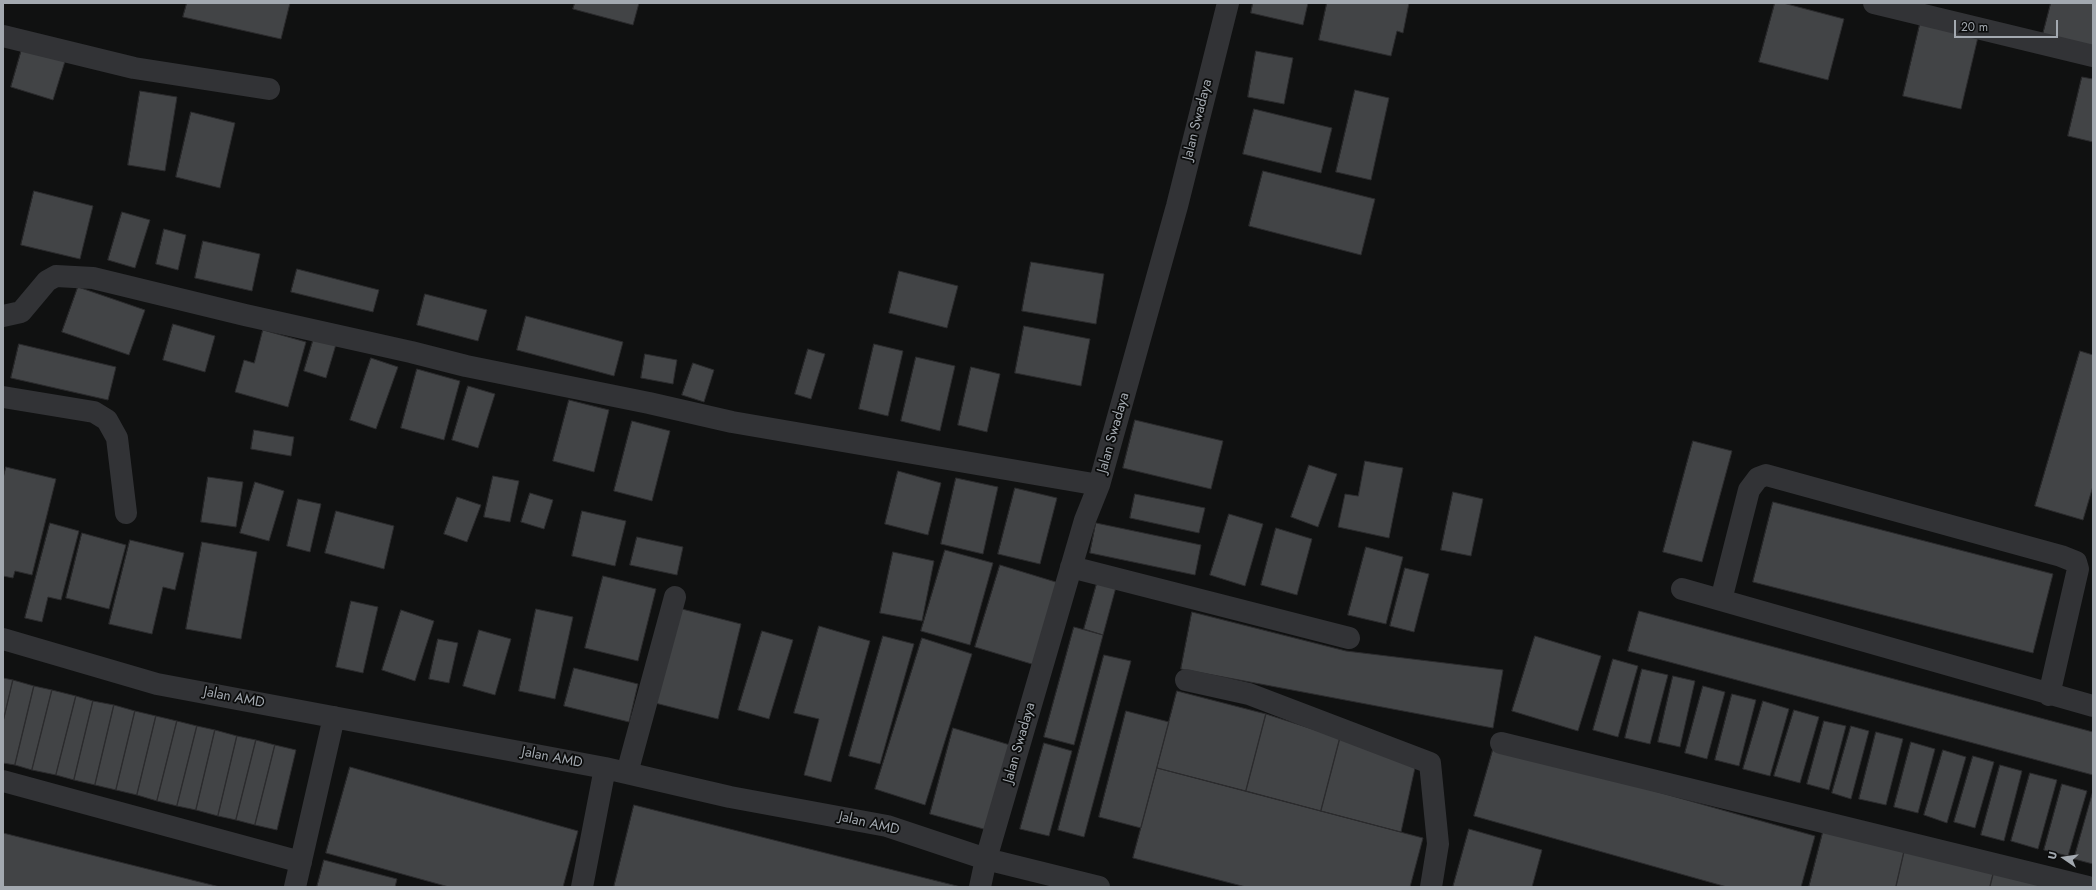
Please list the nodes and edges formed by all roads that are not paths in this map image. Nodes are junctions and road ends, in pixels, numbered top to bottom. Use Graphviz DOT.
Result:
graph roads {
  1 [pos="1228,3"];
  2 [pos="1874,3"];
  3 [pos="3,36"];
  4 [pos="2093,56"];
  5 [pos="269,89"];
  6 [pos="3,316"];
  7 [pos="3,397"];
  8 [pos="1099,485"];
  9 [pos="126,513"];
  10 [pos="1071,567"];
  11 [pos="1682,589"];
  12 [pos="675,597"];
  13 [pos="1720,600"];
  14 [pos="1349,638"];
  15 [pos="3,639"];
  16 [pos="1186,680"];
  17 [pos="2049,695"];
  18 [pos="2093,706"];
  19 [pos="334,717"];
  20 [pos="1501,743"];
  21 [pos="605,768"];
  22 [pos="627,773"];
  23 [pos="3,781"];
  24 [pos="986,859"];
  25 [pos="301,862"];
  26 [pos="295,887"];
  27 [pos="582,887"];
  28 [pos="980,887"];
  29 [pos="1099,887"];
  30 [pos="1431,887"];
  31 [pos="2088,887"];
  1 -- 8 [label="street, Jalan Swadaya"];
  2 -- 4 [label="street"];
  3 -- 5 [label="street"];
  6 -- 8 [label="street"];
  7 -- 9 [label="street"];
  8 -- 10 [label="street, Jalan Swadaya"];
  10 -- 14 [label="street"];
  10 -- 24 [label="street, Jalan Swadaya"];
  11 -- 13 [label="street"];
  12 -- 22 [label="street"];
  13 -- 17 [label="street"];
  13 -- 17 [label="street"];
  15 -- 19 [label="street, Jalan AMD"];
  16 -- 30 [label="street"];
  17 -- 18 [label="street"];
  19 -- 21 [label="street, Jalan AMD"];
  19 -- 25 [label="street"];
  20 -- 31 [label="street"];
  21 -- 22 [label="street, Jalan AMD"];
  21 -- 27 [label="street"];
  22 -- 24 [label="street, Jalan AMD"];
  23 -- 25 [label="street"];
  24 -- 28 [label="street, Jalan Swadaya"];
  24 -- 29 [label="street, Jalan AMD"];
  25 -- 26 [label="street"];
}
